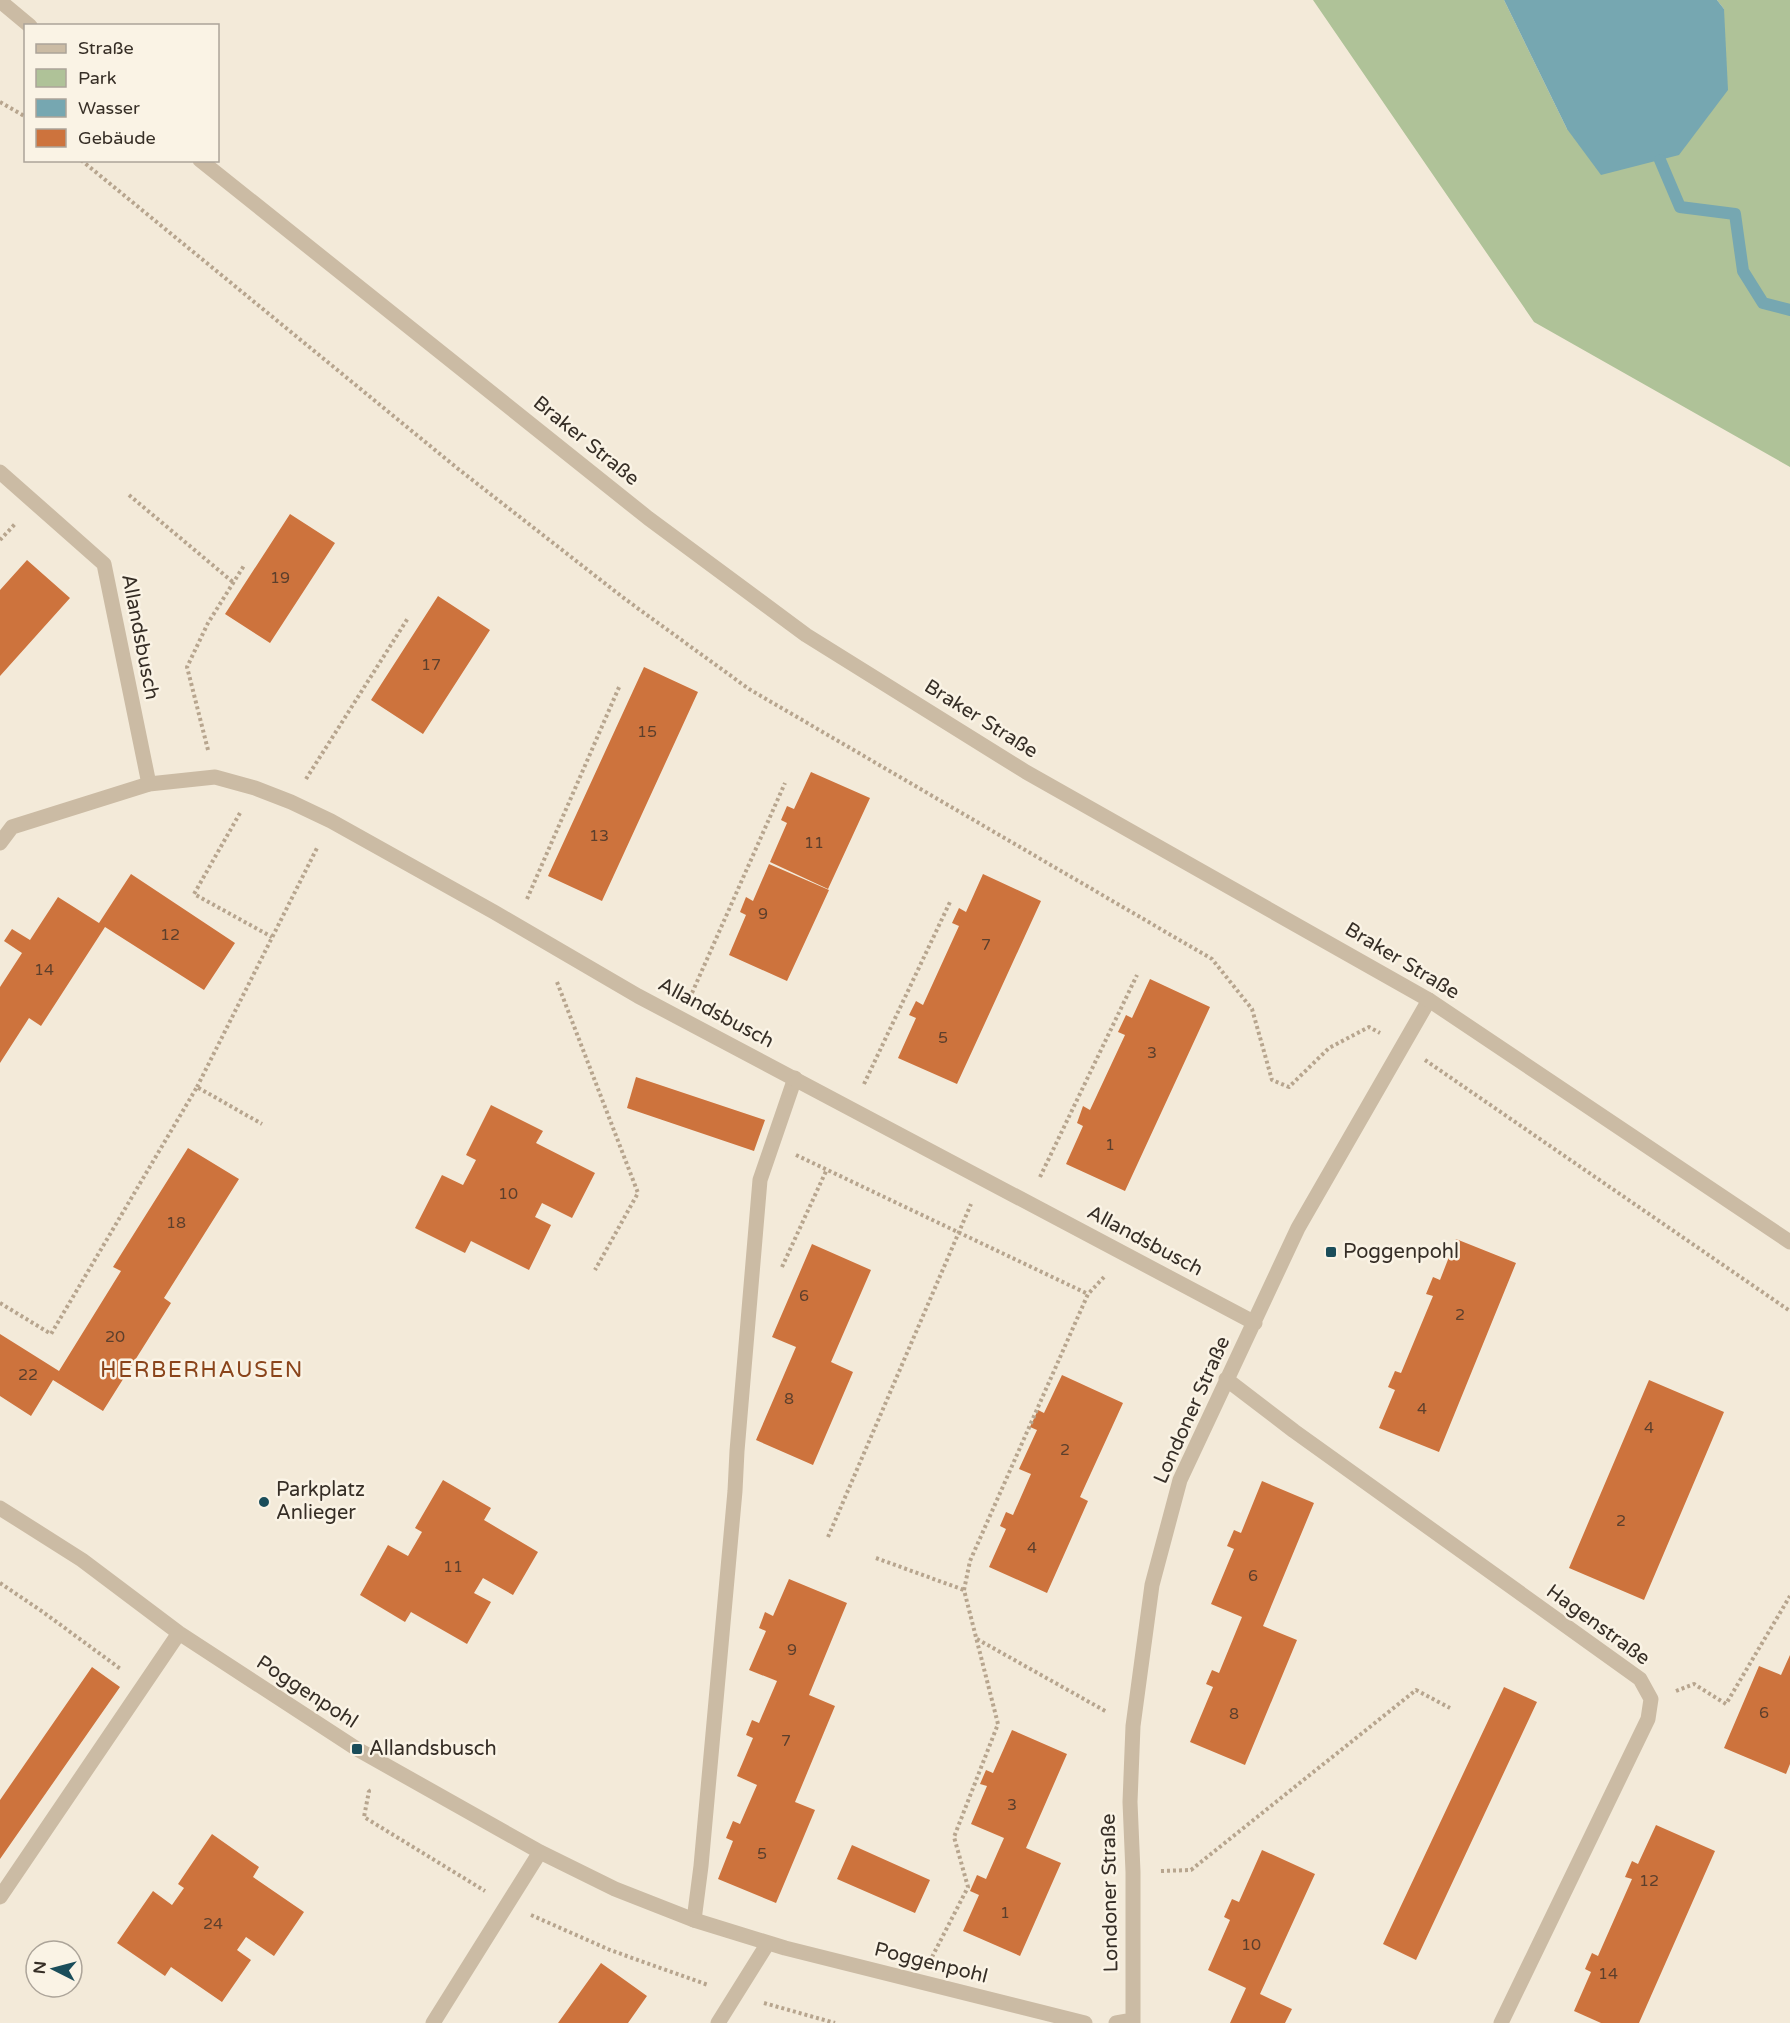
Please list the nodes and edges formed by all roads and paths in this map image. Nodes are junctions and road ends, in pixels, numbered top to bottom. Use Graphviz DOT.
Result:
graph roads {
  1 [pos="0,2"];
  2 [pos="28,24"];
  3 [pos="0,102"];
  4 [pos="24,116"];
  5 [pos="83,162"];
  6 [pos="203,162"];
  7 [pos="0,471"];
  8 [pos="129,495"];
  9 [pos="245,564"];
  10 [pos="234,583"];
  11 [pos="408,618"];
  12 [pos="620,685"];
  13 [pos="215,777"];
  14 [pos="785,783"];
  15 [pos="148,784"];
  16 [pos="255,788"];
  17 [pos="291,802"];
  18 [pos="331,821"];
  19 [pos="0,843"];
  20 [pos="950,902"];
  21 [pos="516,925"];
  22 [pos="272,937"];
  23 [pos="565,953"];
  24 [pos="1137,975"];
  25 [pos="1429,1000"];
  26 [pos="681,1018"];
  27 [pos="1402,1045"];
  28 [pos="795,1078"];
  29 [pos="198,1087"];
  30 [pos="852,1110"];
  31 [pos="262,1124"];
  32 [pos="789,1152"];
  33 [pos="827,1169"];
  34 [pos="982,1178"];
  35 [pos="1028,1202"];
  36 [pos="958,1232"];
  37 [pos="1790,1242"];
  38 [pos="595,1270"];
  39 [pos="1108,1272"];
  40 [pos="752,1284"];
  41 [pos="1088,1294"];
  42 [pos="0,1303"];
  43 [pos="1790,1311"];
  44 [pos="1255,1323"];
  45 [pos="1226,1379"];
  46 [pos="0,1508"];
  47 [pos="828,1537"];
  48 [pos="876,1558"];
  49 [pos="0,1583"];
  50 [pos="964,1590"];
  51 [pos="1790,1596"];
  52 [pos="179,1633"];
  53 [pos="977,1639"];
  54 [pos="144,1686"];
  55 [pos="1651,1699"];
  56 [pos="1450,1708"];
  57 [pos="1133,1726"];
  58 [pos="359,1784"];
  59 [pos="540,1852"];
  60 [pos="1133,1872"];
  61 [pos="0,1897"];
  62 [pos="508,1905"];
  63 [pos="694,1920"];
  64 [pos="768,1943"];
  65 [pos="919,1982"];
  66 [pos="735,1994"];
  67 [pos="1133,2021"];
  68 [pos="433,2023"];
  69 [pos="718,2023"];
  70 [pos="835,2023"];
  71 [pos="1085,2023"];
  72 [pos="1116,2023"];
  73 [pos="1501,2023"];
  1 -- 2 [label="street"];
  3 -- 4 [label="path"];
  5 -- 27 [label="path"];
  6 -- 25 [label="street, Braker Straße"];
  7 -- 15 [label="street, Allandsbusch"];
  8 -- 10 [label="path"];
  9 -- 10 [label="path"];
  10 -- 13 [label="path"];
  11 -- 17 [label="path"];
  12 -- 21 [label="path"];
  13 -- 15 [label="street, Allandsbusch"];
  13 -- 16 [label="street, Allandsbusch"];
  14 -- 26 [label="path"];
  15 -- 19 [label="street, Allandsbusch"];
  16 -- 17 [label="street, Allandsbusch"];
  16 -- 22 [label="path"];
  17 -- 18 [label="street, Allandsbusch"];
  18 -- 21 [label="street, Allandsbusch"];
  18 -- 22 [label="path"];
  20 -- 30 [label="path"];
  21 -- 23 [label="street, Allandsbusch"];
  22 -- 29 [label="path"];
  23 -- 26 [label="street, Allandsbusch"];
  23 -- 38 [label="path"];
  24 -- 35 [label="path"];
  25 -- 27 [label="street, Londoner Straße"];
  25 -- 37 [label="street, Braker Straße"];
  26 -- 28 [label="street, Allandsbusch"];
  27 -- 43 [label="path"];
  27 -- 44 [label="street, Londoner Straße"];
  28 -- 30 [label="street, Allandsbusch"];
  28 -- 40 [label="street"];
  29 -- 31 [label="path"];
  29 -- 42 [label="path"];
  30 -- 34 [label="street, Allandsbusch"];
  32 -- 33 [label="path"];
  33 -- 36 [label="path"];
  33 -- 40 [label="path"];
  34 -- 35 [label="street, Allandsbusch"];
  34 -- 36 [label="path"];
  35 -- 44 [label="street, Allandsbusch"];
  36 -- 41 [label="path"];
  36 -- 47 [label="path"];
  39 -- 41 [label="path"];
  40 -- 63 [label="street"];
  41 -- 50 [label="path"];
  44 -- 45 [label="street, Londoner Straße"];
  45 -- 55 [label="street, Hagenstraße"];
  45 -- 57 [label="street, Londoner Straße"];
  46 -- 52 [label="street, Poggenpohl"];
  48 -- 50 [label="path"];
  49 -- 54 [label="path"];
  50 -- 53 [label="path"];
  51 -- 55 [label="path"];
  52 -- 54 [label="street"];
  52 -- 59 [label="street, Poggenpohl"];
  53 -- 57 [label="path"];
  53 -- 65 [label="path"];
  54 -- 61 [label="street"];
  55 -- 73 [label="street"];
  56 -- 60 [label="path"];
  57 -- 60 [label="street, Londoner Straße"];
  58 -- 62 [label="path"];
  59 -- 62 [label="street"];
  59 -- 63 [label="street, Poggenpohl"];
  60 -- 67 [label="street, Londoner Straße"];
  62 -- 66 [label="path"];
  62 -- 68 [label="street"];
  63 -- 64 [label="street, Poggenpohl"];
  64 -- 65 [label="street, Poggenpohl"];
  64 -- 66 [label="street"];
  65 -- 71 [label="street, Poggenpohl"];
  66 -- 69 [label="street"];
  66 -- 70 [label="path"];
  67 -- 72 [label="street"];
}
